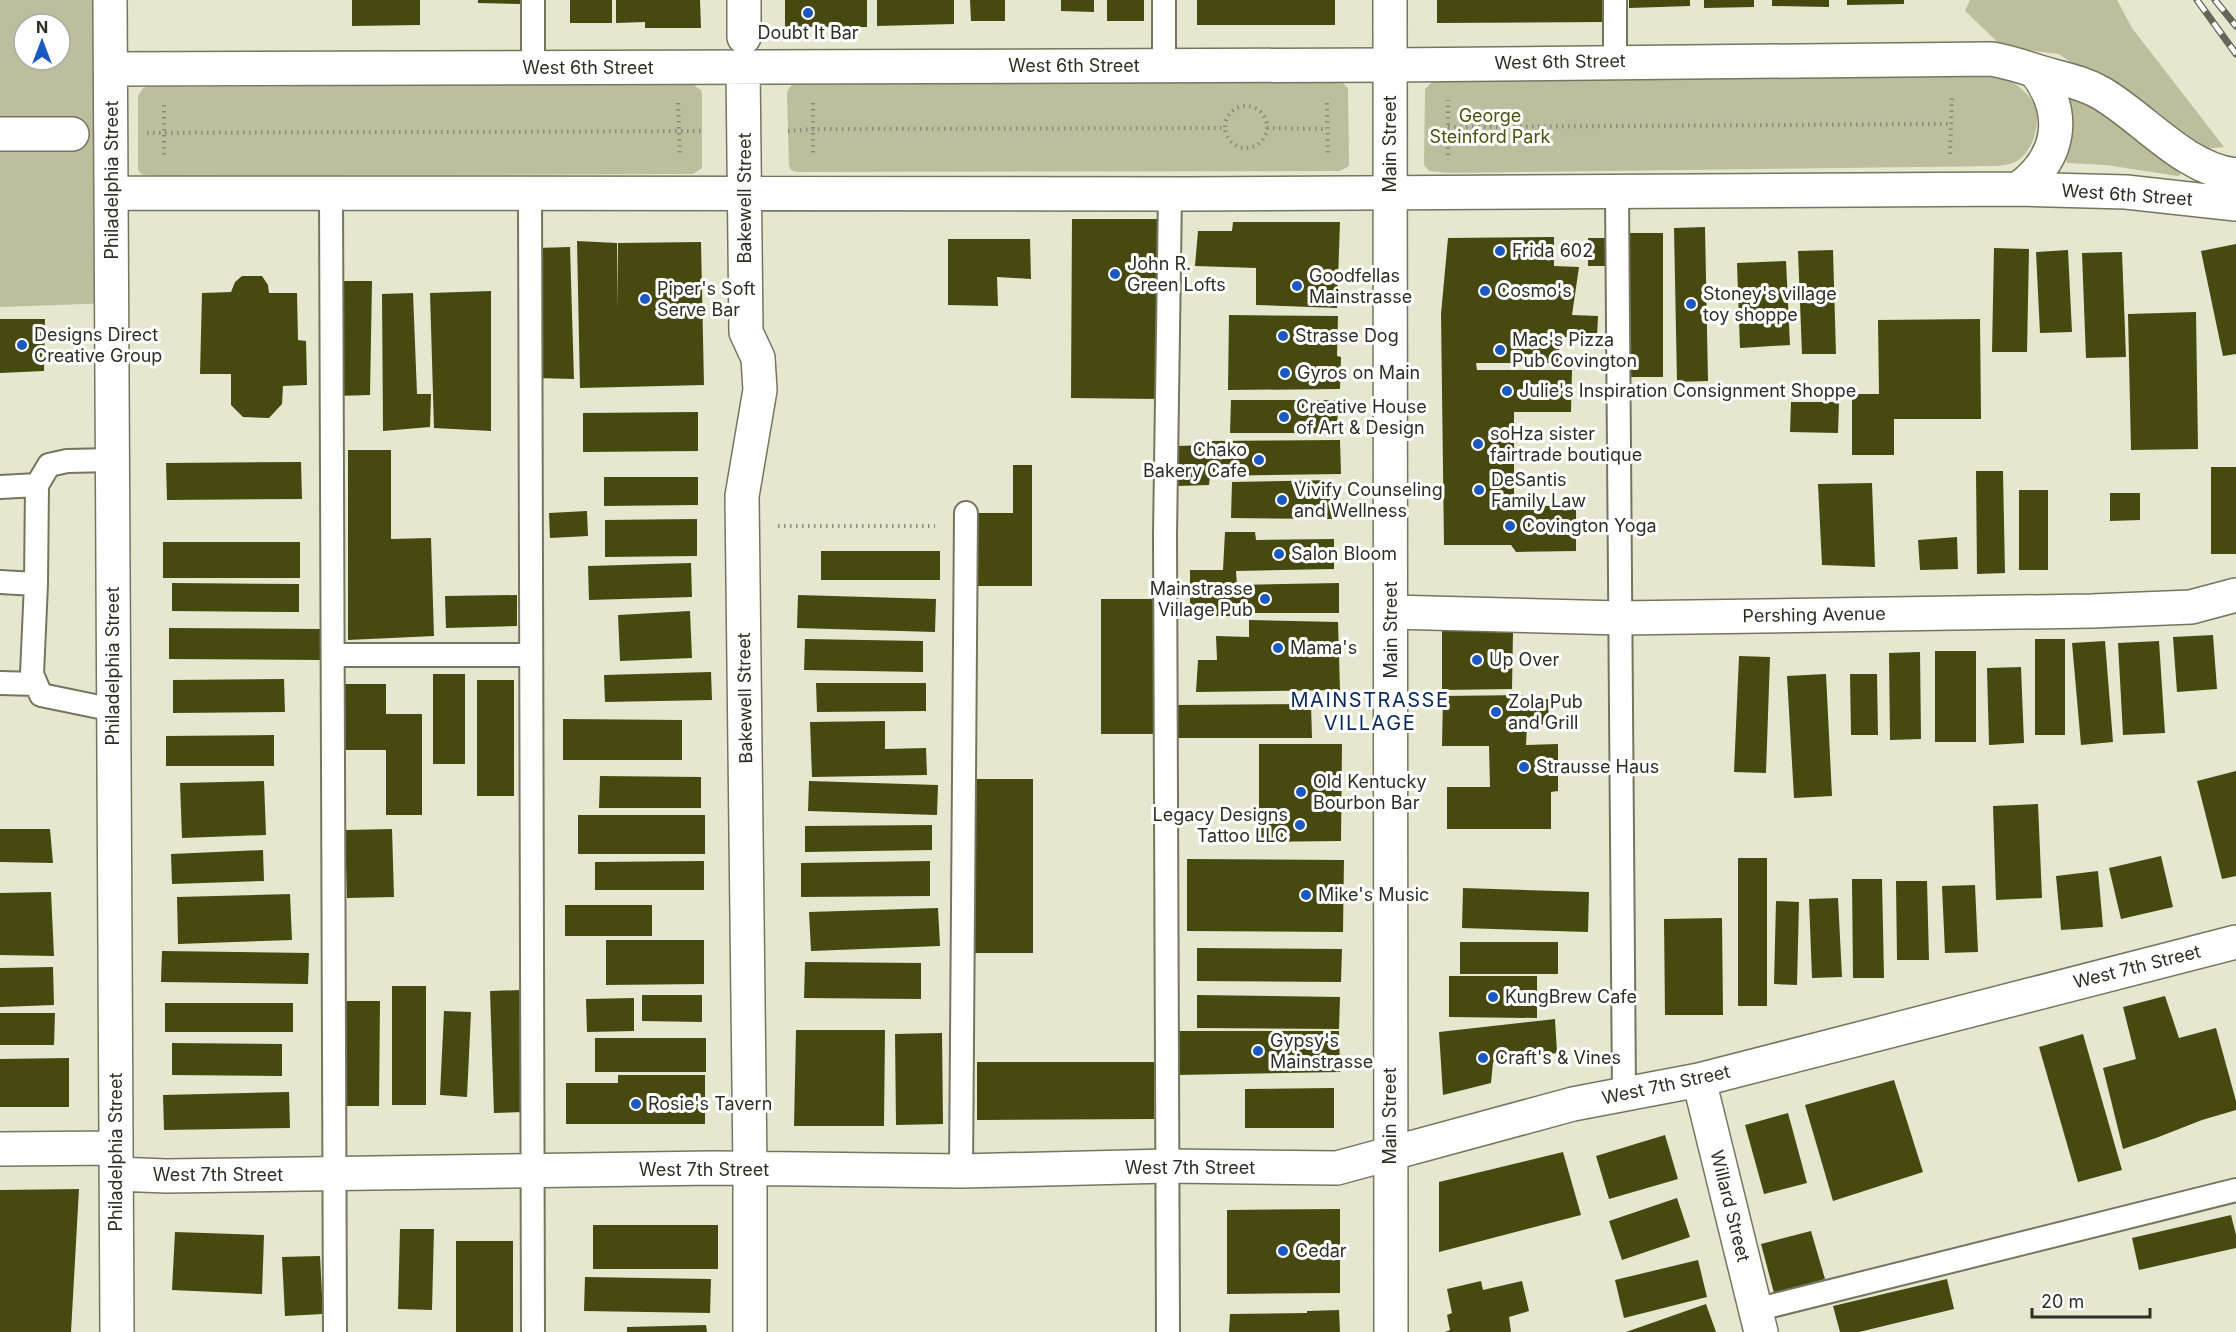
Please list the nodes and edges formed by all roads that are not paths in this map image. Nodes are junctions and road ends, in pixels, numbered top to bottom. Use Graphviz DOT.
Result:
graph roads {
  1 [pos="110,0"];
  2 [pos="533,0"];
  3 [pos="744,0"];
  4 [pos="1164,0"];
  5 [pos="1390,0"];
  6 [pos="1615,0"];
  7 [pos="744,52"];
  8 [pos="1615,61"];
  9 [pos="1390,65"];
  10 [pos="1164,66"];
  11 [pos="533,68"];
  12 [pos="111,69"];
  13 [pos="2035,71"];
  14 [pos="0,134"];
  15 [pos="72,134"];
  16 [pos="2236,175"];
  17 [pos="2018,189"];
  18 [pos="744,192"];
  19 [pos="111,193"];
  20 [pos="331,193"];
  21 [pos="530,193"];
  22 [pos="1390,193"];
  23 [pos="1617,193"];
  24 [pos="1170,194"];
  25 [pos="2236,204"];
  26 [pos="113,460"];
  27 [pos="37,485"];
  28 [pos="0,487"];
  29 [pos="966,520"];
  30 [pos="0,582"];
  31 [pos="36,584"];
  32 [pos="2236,595"];
  33 [pos="1391,612"];
  34 [pos="1620,618"];
  35 [pos="333,655"];
  36 [pos="531,655"];
  37 [pos="0,683"];
  38 [pos="36,684"];
  39 [pos="114,710"];
  40 [pos="2236,942"];
  41 [pos="1699,1080"];
  42 [pos="1624,1093"];
  43 [pos="0,1149"];
  44 [pos="1390,1154"];
  45 [pos="116,1161"];
  46 [pos="1168,1166"];
  47 [pos="750,1169"];
  48 [pos="961,1171"];
  49 [pos="532,1172"];
  50 [pos="335,1174"];
  51 [pos="2236,1190"];
  52 [pos="1758,1321"];
  53 [pos="117,1332"];
  54 [pos="335,1332"];
  55 [pos="533,1332"];
  56 [pos="750,1332"];
  57 [pos="1168,1332"];
  58 [pos="1391,1332"];
  1 -- 12 [label="street, Philadelphia Street"];
  2 -- 11 [label="lane"];
  3 -- 7 [label="street, Bakewell Street"];
  4 -- 10 [label="lane"];
  5 -- 9 [label="street, Main Street"];
  6 -- 8 [label="lane"];
  7 -- 10 [label="street, West 6th Street"];
  7 -- 11 [label="street, West 6th Street"];
  7 -- 18 [label="street, Bakewell Street"];
  8 -- 9 [label="street, West 6th Street"];
  8 -- 13 [label="street, West 6th Street"];
  9 -- 10 [label="street, West 6th Street"];
  9 -- 22 [label="street, Main Street"];
  11 -- 12 [label="street, West 6th Street"];
  12 -- 19 [label="street, Philadelphia Street"];
  13 -- 16 [label="street, West 6th Street"];
  13 -- 17 [label="street, West 6th Street"];
  14 -- 15 [label="street"];
  17 -- 23 [label="street, West 6th Street"];
  17 -- 25 [label="street, West 6th Street"];
  18 -- 21 [label="street, West 6th Street"];
  18 -- 24 [label="street, West 6th Street"];
  18 -- 47 [label="street, Bakewell Street"];
  19 -- 20 [label="street, West 6th Street"];
  19 -- 26 [label="street, Philadelphia Street"];
  20 -- 21 [label="street, West 6th Street"];
  20 -- 35 [label="lane"];
  21 -- 36 [label="lane"];
  22 -- 23 [label="street, West 6th Street"];
  22 -- 24 [label="street, West 6th Street"];
  22 -- 33 [label="street, Main Street"];
  23 -- 34 [label="lane"];
  24 -- 46 [label="lane"];
  26 -- 27 [label="lane"];
  26 -- 39 [label="street, Philadelphia Street"];
  27 -- 28 [label="lane"];
  27 -- 31 [label="lane"];
  29 -- 48 [label="lane"];
  30 -- 31 [label="lane"];
  31 -- 38 [label="lane"];
  32 -- 34 [label="street, Pershing Avenue"];
  33 -- 34 [label="street, Pershing Avenue"];
  33 -- 44 [label="street, Main Street"];
  34 -- 42 [label="lane"];
  35 -- 36 [label="lane"];
  35 -- 50 [label="lane"];
  36 -- 49 [label="lane"];
  37 -- 38 [label="lane"];
  38 -- 39 [label="lane"];
  39 -- 45 [label="street, Philadelphia Street"];
  40 -- 41 [label="street, West 7th Street"];
  41 -- 42 [label="street, West 7th Street"];
  41 -- 52 [label="street, Willard Street"];
  42 -- 44 [label="street, West 7th Street"];
  43 -- 45 [label="street, West 7th Street"];
  44 -- 46 [label="street, West 7th Street"];
  44 -- 58 [label="street, Main Street"];
  45 -- 50 [label="street, West 7th Street"];
  45 -- 53 [label="street, Philadelphia Street"];
  46 -- 48 [label="street, West 7th Street"];
  46 -- 57 [label="lane"];
  47 -- 48 [label="street, West 7th Street"];
  47 -- 49 [label="street, West 7th Street"];
  47 -- 56 [label="street, Bakewell Street"];
  49 -- 50 [label="street, West 7th Street"];
  49 -- 55 [label="lane"];
  50 -- 54 [label="lane"];
  51 -- 52 [label="lane"];
}
